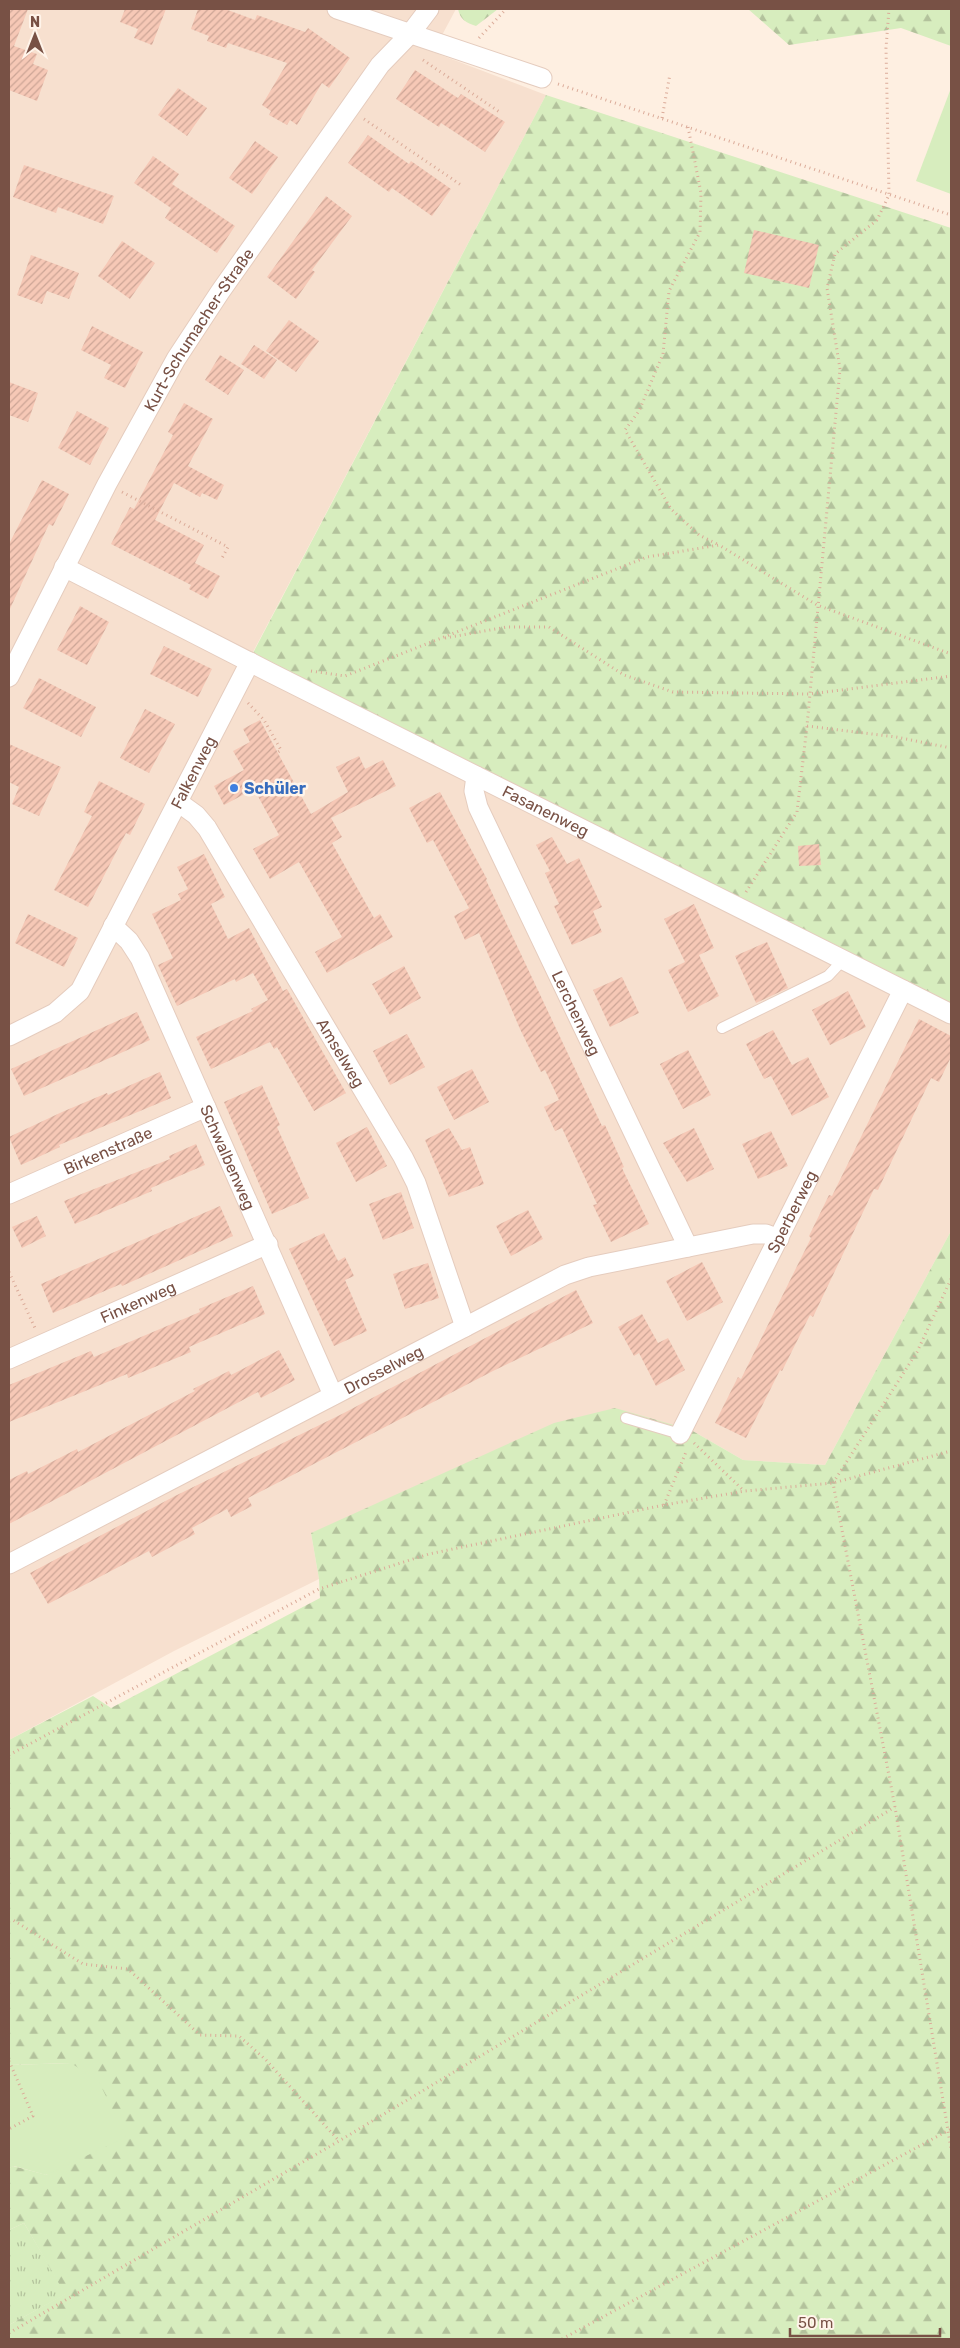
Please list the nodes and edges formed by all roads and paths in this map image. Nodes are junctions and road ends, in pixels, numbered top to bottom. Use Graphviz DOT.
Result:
graph roads {
  1 [pos="337,9"];
  2 [pos="430,9"];
  3 [pos="506,9"];
  4 [pos="888,9"];
  5 [pos="404,40"];
  6 [pos="466,53"];
  7 [pos="670,74"];
  8 [pos="542,78"];
  9 [pos="349,109"];
  10 [pos="502,113"];
  11 [pos="662,118"];
  12 [pos="688,127"];
  13 [pos="461,185"];
  14 [pos="889,195"];
  15 [pos="951,215"];
  16 [pos="107,484"];
  17 [pos="719,545"];
  18 [pos="221,560"];
  19 [pos="64,567"];
  20 [pos="817,605"];
  21 [pos="436,640"];
  22 [pos="951,654"];
  23 [pos="250,662"];
  24 [pos="305,670"];
  25 [pos="951,676"];
  26 [pos="9,677"];
  27 [pos="234,692"];
  28 [pos="810,694"];
  29 [pos="807,726"];
  30 [pos="951,748"];
  31 [pos="278,752"];
  32 [pos="476,776"];
  33 [pos="178,802"];
  34 [pos="736,906"];
  35 [pos="114,926"];
  36 [pos="843,960"];
  37 [pos="903,990"];
  38 [pos="951,1014"];
  39 [pos="722,1028"];
  40 [pos="9,1036"];
  41 [pos="206,1107"];
  42 [pos="9,1194"];
  43 [pos="779,1239"];
  44 [pos="268,1244"];
  45 [pos="688,1247"];
  46 [pos="9,1272"];
  47 [pos="951,1279"];
  48 [pos="465,1327"];
  49 [pos="43,1344"];
  50 [pos="9,1359"];
  51 [pos="334,1395"];
  52 [pos="626,1418"];
  53 [pos="680,1434"];
  54 [pos="951,1451"];
  55 [pos="833,1483"];
  56 [pos="745,1491"];
  57 [pos="664,1505"];
  58 [pos="9,1564"];
  59 [pos="9,1755"];
  60 [pos="895,1807"];
  61 [pos="9,1921"];
  62 [pos="9,2061"];
  63 [pos="9,2129"];
  64 [pos="949,2130"];
  65 [pos="339,2142"];
  66 [pos="951,2149"];
  67 [pos="9,2333"];
  68 [pos="562,2339"];
  1 -- 5 [label="street"];
  2 -- 5 [label="street, Kurt-Schumacher-Straße"];
  3 -- 6 [label="path"];
  4 -- 14 [label="path"];
  5 -- 6 [label="street"];
  5 -- 9 [label="street, Kurt-Schumacher-Straße"];
  5 -- 10 [label="path"];
  6 -- 8 [label="street"];
  7 -- 11 [label="path"];
  8 -- 11 [label="path"];
  9 -- 13 [label="path"];
  9 -- 16 [label="street, Kurt-Schumacher-Straße"];
  11 -- 12 [label="path"];
  12 -- 14 [label="path"];
  12 -- 17 [label="path"];
  14 -- 15 [label="path"];
  14 -- 20 [label="path"];
  16 -- 18 [label="path"];
  16 -- 19 [label="street, Kurt-Schumacher-Straße"];
  17 -- 20 [label="path"];
  17 -- 21 [label="path"];
  19 -- 23 [label="street"];
  19 -- 26 [label="street, Kurt-Schumacher-Straße"];
  20 -- 22 [label="path"];
  20 -- 28 [label="path"];
  21 -- 24 [label="path"];
  21 -- 28 [label="path"];
  23 -- 27 [label="street, Falkenweg"];
  23 -- 32 [label="street, Fasanenweg"];
  25 -- 28 [label="path"];
  27 -- 31 [label="path"];
  27 -- 33 [label="street, Falkenweg"];
  28 -- 29 [label="path"];
  29 -- 30 [label="path"];
  29 -- 34 [label="path"];
  32 -- 34 [label="street, Fasanenweg"];
  32 -- 45 [label="street, Lerchenweg"];
  33 -- 35 [label="street, Falkenweg"];
  33 -- 48 [label="street, Amselweg"];
  34 -- 36 [label="street, Fasanenweg"];
  35 -- 40 [label="street, Falkenweg"];
  35 -- 41 [label="street, Schwalbenweg"];
  36 -- 37 [label="street, Fasanenweg"];
  36 -- 39 [label="lane"];
  37 -- 38 [label="street, Fasanenweg"];
  37 -- 43 [label="street, Sperberweg"];
  41 -- 42 [label="street, Birkenstraße"];
  41 -- 44 [label="street, Schwalbenweg"];
  43 -- 45 [label="street, Drosselweg"];
  43 -- 53 [label="street, Sperberweg"];
  44 -- 49 [label="street, Finkenweg"];
  44 -- 51 [label="street, Schwalbenweg"];
  45 -- 48 [label="street, Drosselweg"];
  46 -- 49 [label="path"];
  47 -- 55 [label="path"];
  48 -- 51 [label="street, Drosselweg"];
  49 -- 50 [label="street, Finkenweg"];
  51 -- 58 [label="street, Drosselweg"];
  52 -- 53 [label="lane"];
  54 -- 55 [label="path"];
  55 -- 56 [label="path"];
  55 -- 60 [label="path"];
  56 -- 57 [label="path"];
  56 -- 57 [label="path"];
  57 -- 59 [label="path"];
  60 -- 64 [label="path"];
  60 -- 65 [label="path"];
  61 -- 65 [label="path"];
  62 -- 63 [label="path"];
  64 -- 66 [label="path"];
  64 -- 68 [label="path"];
  65 -- 67 [label="path"];
}
